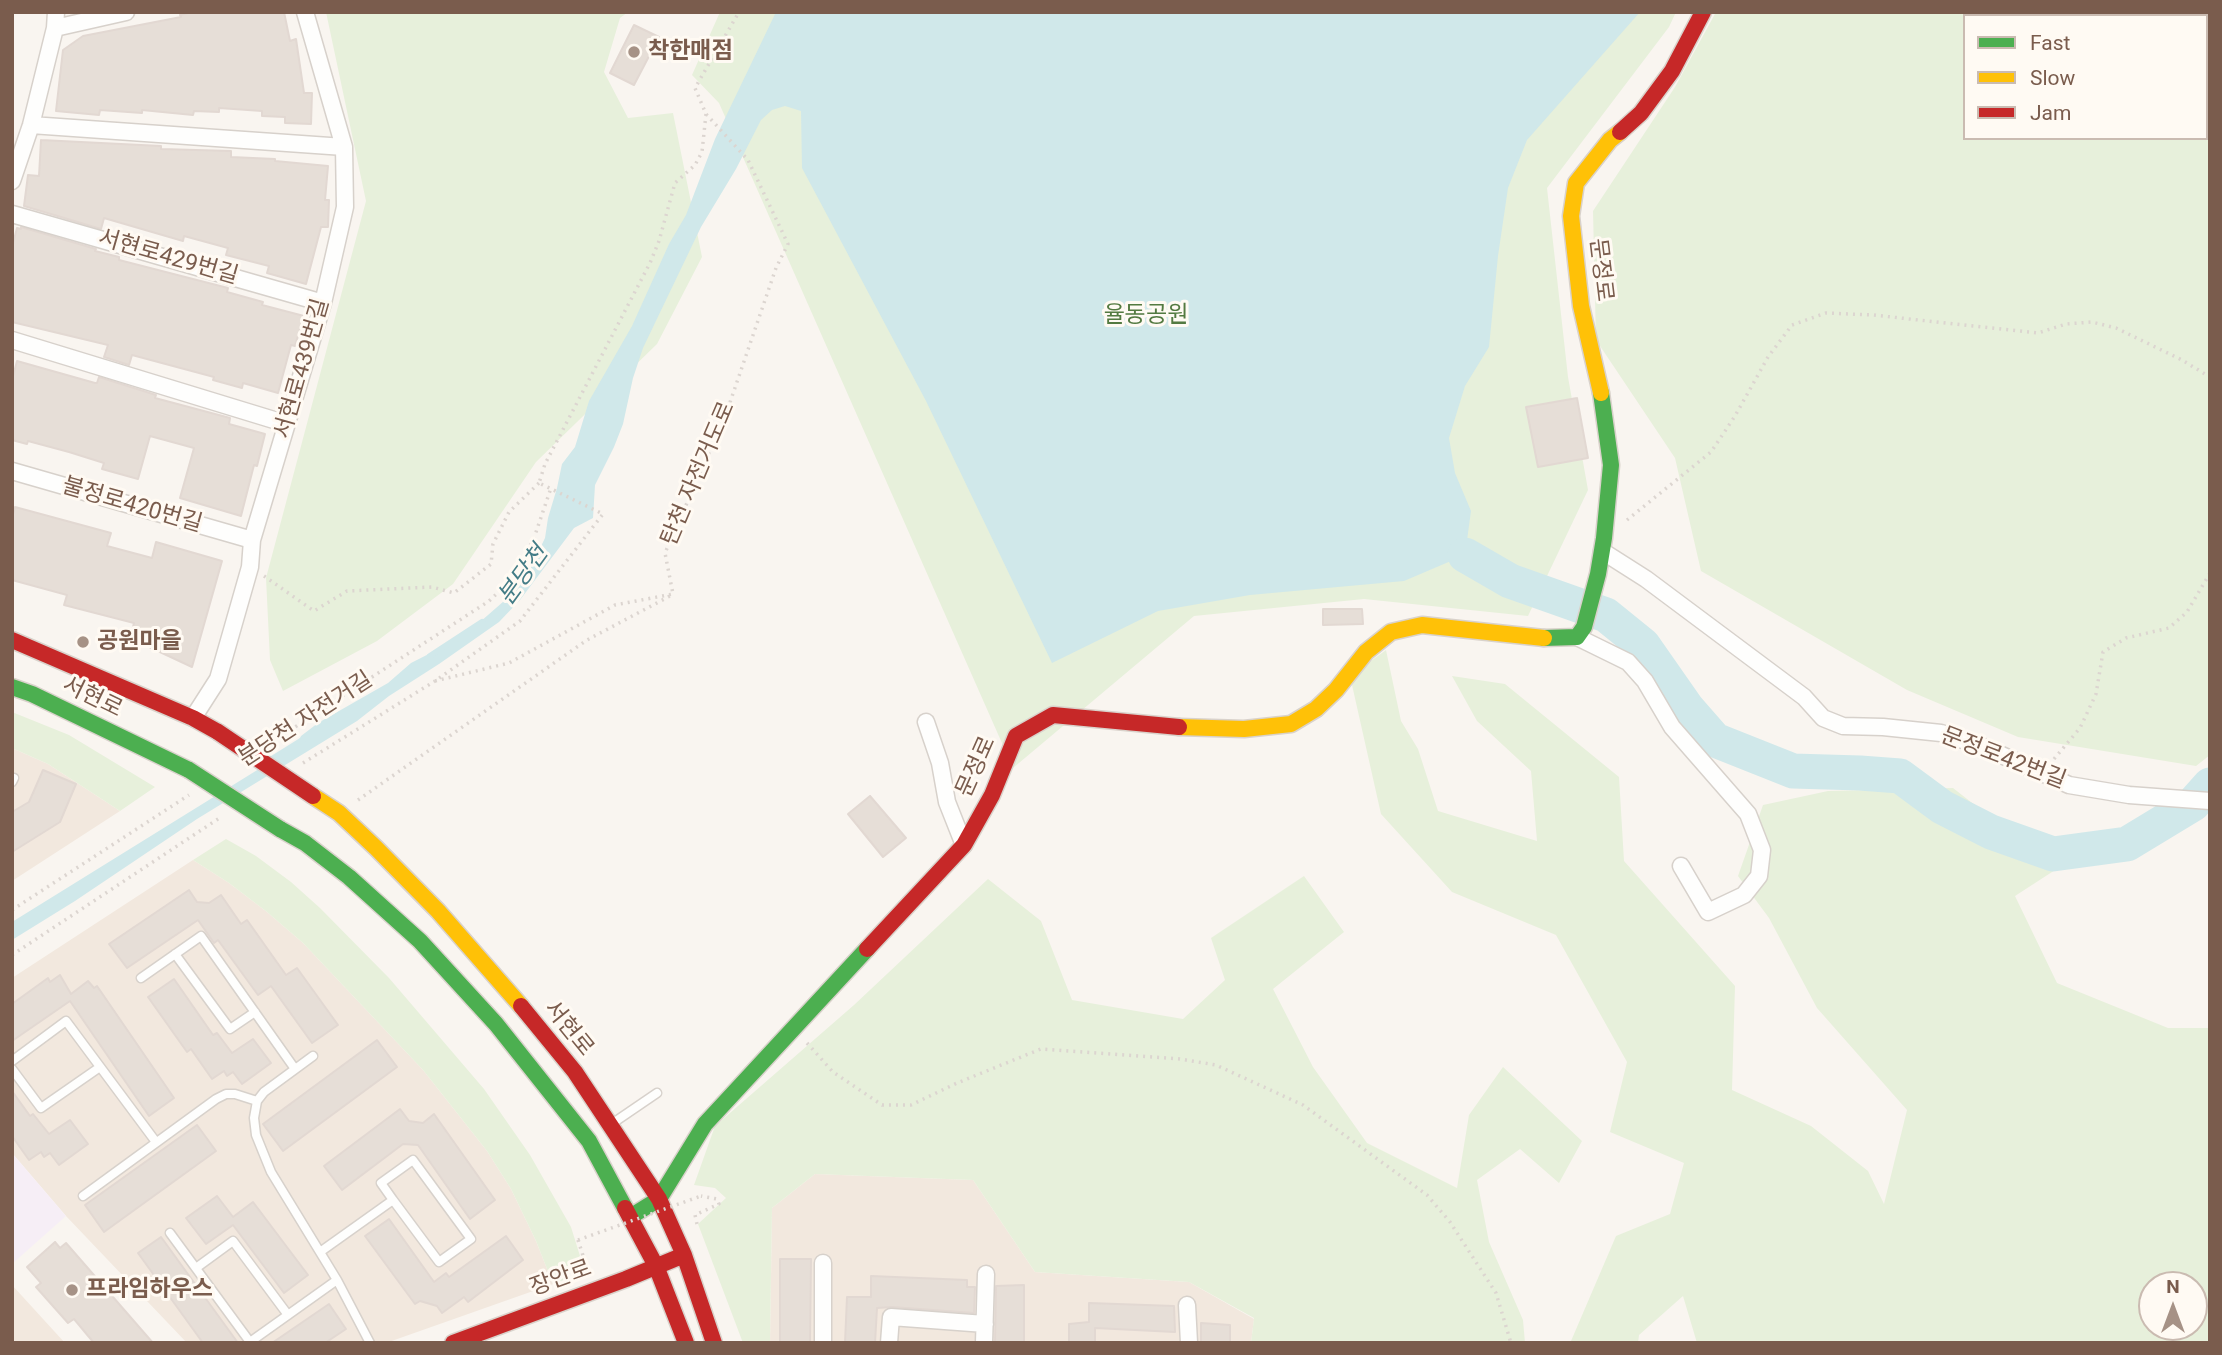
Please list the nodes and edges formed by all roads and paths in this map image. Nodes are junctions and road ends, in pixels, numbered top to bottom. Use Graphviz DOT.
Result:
graph roads {
  1 [pos="127,12"];
  2 [pos="305,12"];
  3 [pos="739,12"];
  4 [pos="1703,12"];
  5 [pos="55,20"];
  6 [pos="706,114"];
  7 [pos="31,125"];
  8 [pos="344,148"];
  9 [pos="12,181"];
  10 [pos="12,214"];
  11 [pos="323,303"];
  12 [pos="12,340"];
  13 [pos="2210,377"];
  14 [pos="287,424"];
  15 [pos="12,471"];
  16 [pos="539,483"];
  17 [pos="551,488"];
  18 [pos="252,540"];
  19 [pos="1603,545"];
  20 [pos="250,567"];
  21 [pos="2210,573"];
  22 [pos="673,594"];
  23 [pos="1581,632"];
  24 [pos="12,640"];
  25 [pos="12,687"];
  26 [pos="193,718"];
  27 [pos="926,722"];
  28 [pos="268,744"];
  29 [pos="2042,773"];
  30 [pos="198,789"];
  31 [pos="2210,801"];
  32 [pos="339,813"];
  33 [pos="964,845"];
  34 [pos="1681,866"];
  35 [pos="12,910"];
  36 [pos="175,954"];
  37 [pos="141,978"];
  38 [pos="255,1012"];
  39 [pos="793,1028"];
  40 [pos="313,1056"];
  41 [pos="12,1061"];
  42 [pos="100,1067"];
  43 [pos="12,1069"];
  44 [pos="295,1069"];
  45 [pos="657,1093"];
  46 [pos="257,1101"];
  47 [pos="610,1124"];
  48 [pos="156,1142"];
  49 [pos="83,1196"];
  50 [pos="393,1199"];
  51 [pos="659,1199"];
  52 [pos="695,1215"];
  53 [pos="630,1217"];
  54 [pos="170,1233"];
  55 [pos="320,1252"];
  56 [pos="684,1255"];
  57 [pos="823,1263"];
  58 [pos="656,1266"];
  59 [pos="196,1268"];
  60 [pos="986,1274"];
  61 [pos="337,1280"];
  62 [pos="595,1291"];
  63 [pos="1186,1305"];
  64 [pos="288,1315"];
  65 [pos="985,1324"];
  66 [pos="370,1343"];
  67 [pos="453,1343"];
  68 [pos="686,1343"];
  69 [pos="714,1343"];
  70 [pos="823,1343"];
  71 [pos="888,1343"];
  72 [pos="985,1343"];
  73 [pos="1189,1343"];
  74 [pos="1511,1343"];
  1 -- 5 [label="street"];
  2 -- 8 [label="street, 서현로439번길"];
  3 -- 6 [label="path"];
  4 -- 19 [label="street, 문정로"];
  5 -- 7 [label="street"];
  6 -- 16 [label="path"];
  6 -- 22 [label="path, 탄천 자전거도로"];
  7 -- 8 [label="street"];
  7 -- 9 [label="street"];
  8 -- 11 [label="street, 서현로439번길"];
  10 -- 11 [label="street, 서현로429번길"];
  11 -- 14 [label="street, 서현로439번길"];
  12 -- 14 [label="street"];
  13 -- 19 [label="path"];
  14 -- 18 [label="street, 서현로439번길"];
  15 -- 18 [label="street, 불정로420번길"];
  16 -- 17 [label="path"];
  16 -- 20 [label="path"];
  17 -- 22 [label="path"];
  17 -- 28 [label="path, 분당천 자전거길"];
  18 -- 20 [label="street, 서현로439번길"];
  19 -- 23 [label="street, 문정로"];
  19 -- 29 [label="street, 문정로42번길"];
  20 -- 26 [label="street, 서현로439번길"];
  21 -- 29 [label="path"];
  22 -- 32 [label="path"];
  23 -- 33 [label="street, 문정로"];
  23 -- 34 [label="street"];
  24 -- 26 [label="street, 서현로"];
  25 -- 53 [label="street, 서현로, bridge"];
  26 -- 32 [label="street, 서현로, bridge"];
  27 -- 33 [label="street"];
  29 -- 31 [label="street, 문정로42번길"];
  30 -- 35 [label="path"];
  32 -- 47 [label="street, 서현로"];
  33 -- 39 [label="street, 문정로"];
  36 -- 37 [label="lane"];
  36 -- 38 [label="lane"];
  36 -- 38 [label="lane"];
  38 -- 44 [label="lane"];
  39 -- 51 [label="street, 문정로"];
  39 -- 74 [label="path"];
  40 -- 44 [label="lane"];
  41 -- 42 [label="lane"];
  42 -- 43 [label="lane"];
  42 -- 48 [label="lane"];
  44 -- 46 [label="lane"];
  45 -- 47 [label="lane"];
  46 -- 48 [label="lane"];
  46 -- 55 [label="lane"];
  47 -- 51 [label="street, 서현로"];
  48 -- 49 [label="lane"];
  50 -- 50 [label="lane"];
  50 -- 55 [label="lane"];
  51 -- 53 [label="street, 문정로"];
  51 -- 56 [label="street, 서현로"];
  52 -- 62 [label="path, bridge"];
  53 -- 58 [label="street"];
  54 -- 59 [label="lane"];
  55 -- 61 [label="lane"];
  56 -- 58 [label="street, 장안로"];
  56 -- 69 [label="street, 서현로"];
  57 -- 70 [label="street"];
  58 -- 62 [label="street, 장안로"];
  58 -- 68 [label="street"];
  59 -- 64 [label="lane"];
  59 -- 64 [label="lane"];
  60 -- 65 [label="street"];
  61 -- 64 [label="lane"];
  61 -- 66 [label="lane"];
  62 -- 67 [label="street, 장안로"];
  63 -- 73 [label="street"];
  65 -- 71 [label="street"];
  65 -- 72 [label="street"];
}
